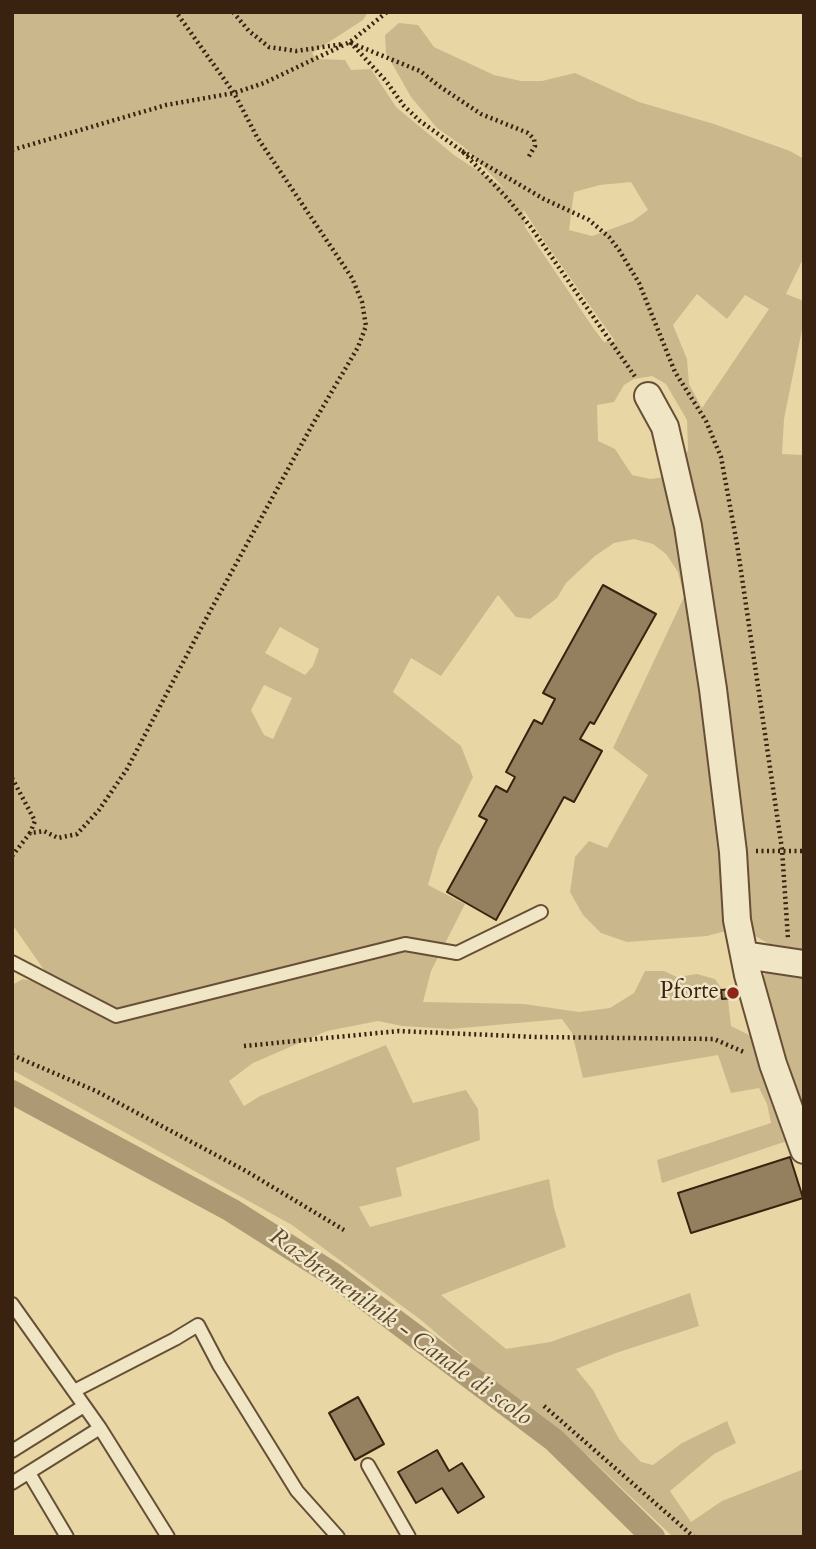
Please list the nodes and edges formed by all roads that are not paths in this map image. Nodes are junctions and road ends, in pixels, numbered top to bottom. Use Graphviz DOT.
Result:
graph roads {
  1 [pos="648,396"];
  2 [pos="541,912"];
  3 [pos="744,955"];
  4 [pos="12,962"];
  5 [pos="804,964"];
  6 [pos="804,1150"];
  7 [pos="12,1304"];
  8 [pos="74,1391"];
  9 [pos="84,1406"];
  10 [pos="100,1428"];
  11 [pos="12,1451"];
  12 [pos="368,1465"];
  13 [pos="29,1473"];
  14 [pos="12,1483"];
  15 [pos="67,1537"];
  16 [pos="168,1537"];
  17 [pos="338,1537"];
  18 [pos="409,1537"];
  1 -- 3 [label="street"];
  2 -- 4 [label="lane"];
  3 -- 5 [label="street"];
  3 -- 6 [label="street"];
  7 -- 8 [label="lane"];
  8 -- 9 [label="lane"];
  8 -- 17 [label="lane"];
  9 -- 10 [label="lane"];
  9 -- 11 [label="lane"];
  10 -- 13 [label="lane"];
  10 -- 16 [label="lane"];
  12 -- 18 [label="lane"];
  13 -- 14 [label="lane"];
  13 -- 15 [label="lane"];
}
